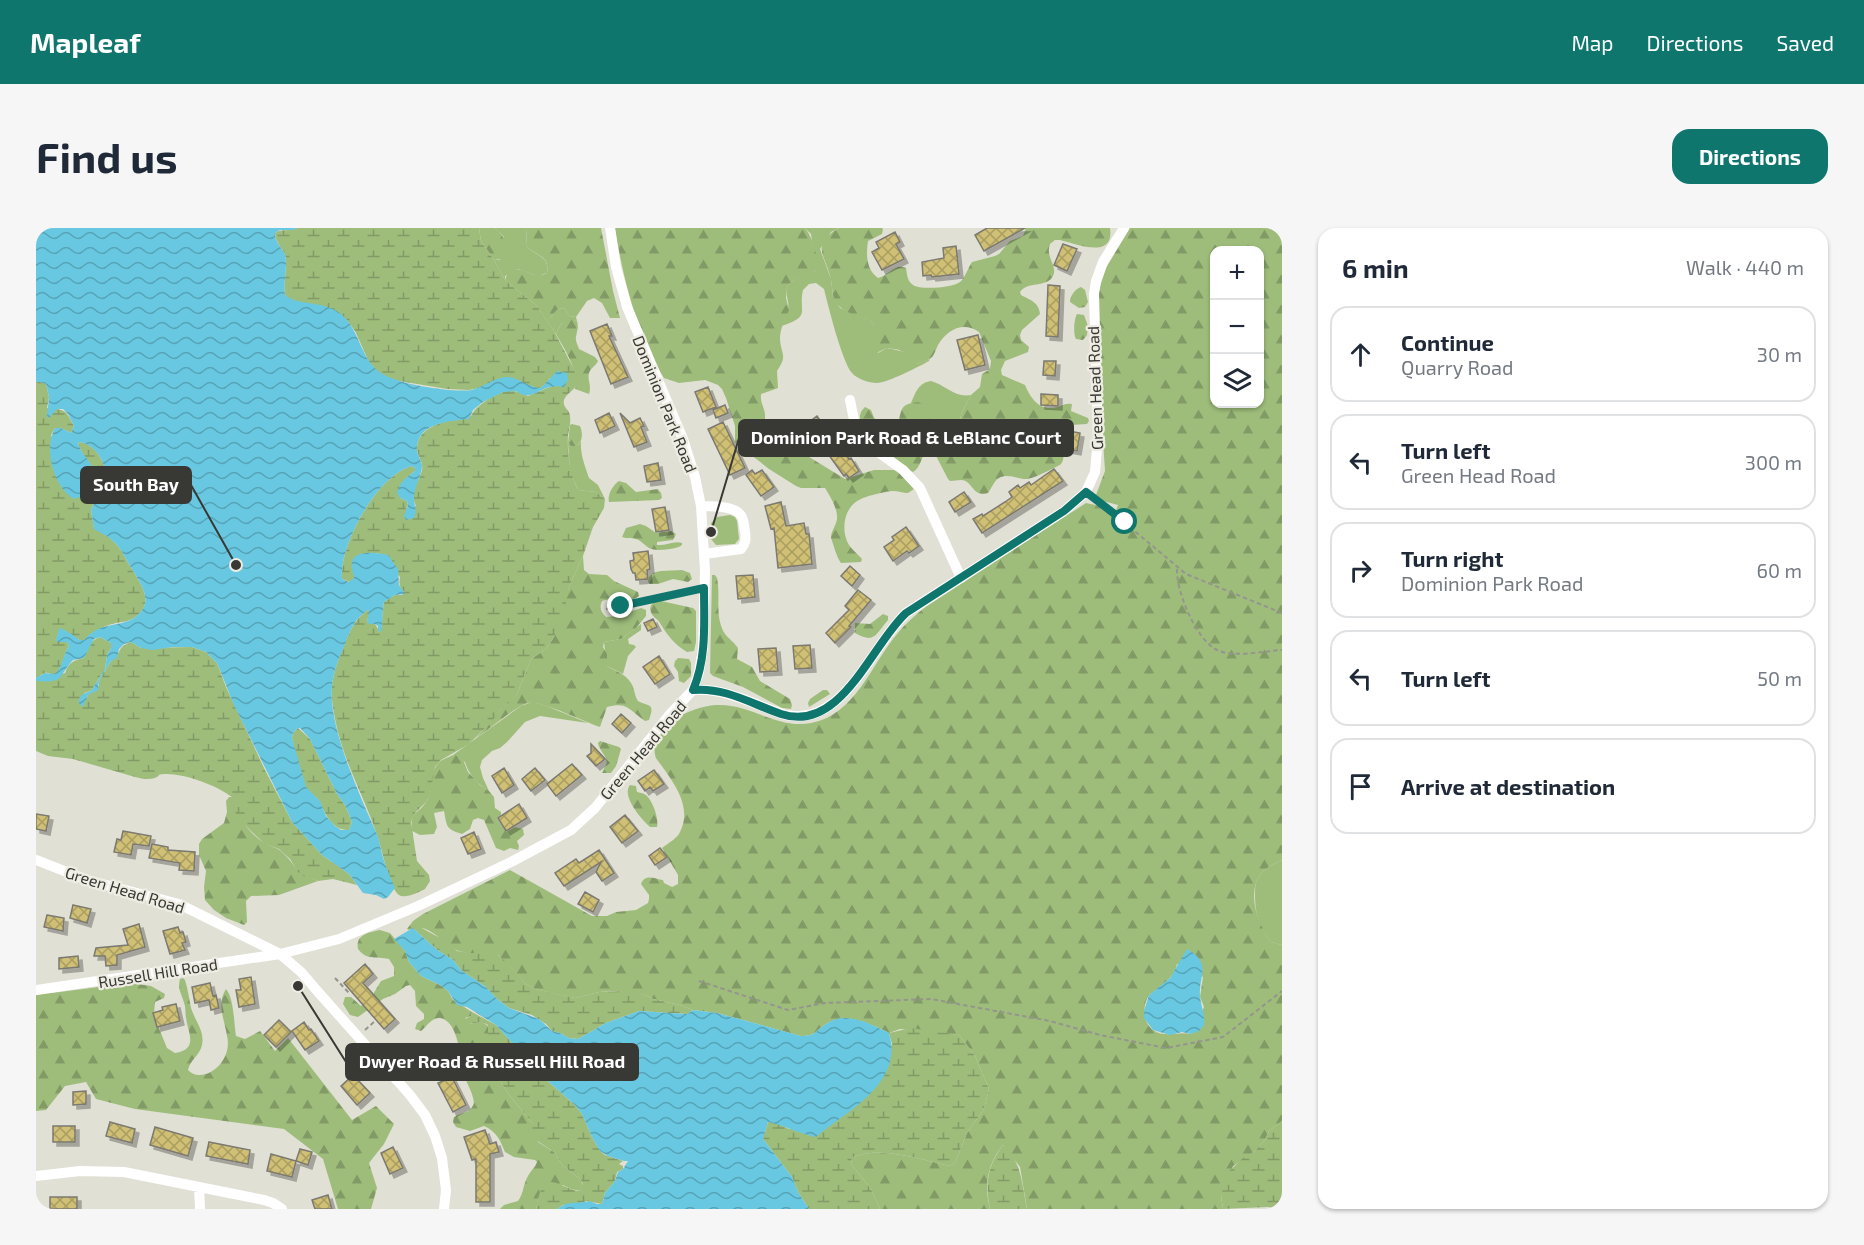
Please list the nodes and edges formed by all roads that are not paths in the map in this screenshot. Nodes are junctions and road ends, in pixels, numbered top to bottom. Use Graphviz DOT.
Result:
graph roads {
  1 [pos="610,228"];
  2 [pos="1124,228"];
  3 [pos="850,400"];
  4 [pos="701,506"];
  5 [pos="704,554"];
  6 [pos="961,578"];
  7 [pos="693,690"];
  8 [pos="36,860"];
  9 [pos="280,954"];
  10 [pos="36,990"];
  11 [pos="36,1176"];
  12 [pos="199,1186"];
  13 [pos="200,1209"];
  14 [pos="282,1209"];
  15 [pos="444,1209"];
  1 -- 4 [label="street, Dominion Park Road"];
  2 -- 6 [label="street, Green Head Road"];
  3 -- 6 [label="street"];
  4 -- 5 [label="street, Dominion Park Road"];
  4 -- 5 [label="street"];
  5 -- 7 [label="street, Dominion Park Road"];
  6 -- 7 [label="street, Green Head Road"];
  7 -- 9 [label="street, Green Head Road"];
  8 -- 9 [label="street, Green Head Road"];
  9 -- 10 [label="street, Russell Hill Road"];
  9 -- 15 [label="street"];
  11 -- 12 [label="street"];
  12 -- 13 [label="street"];
  12 -- 14 [label="street"];
}
